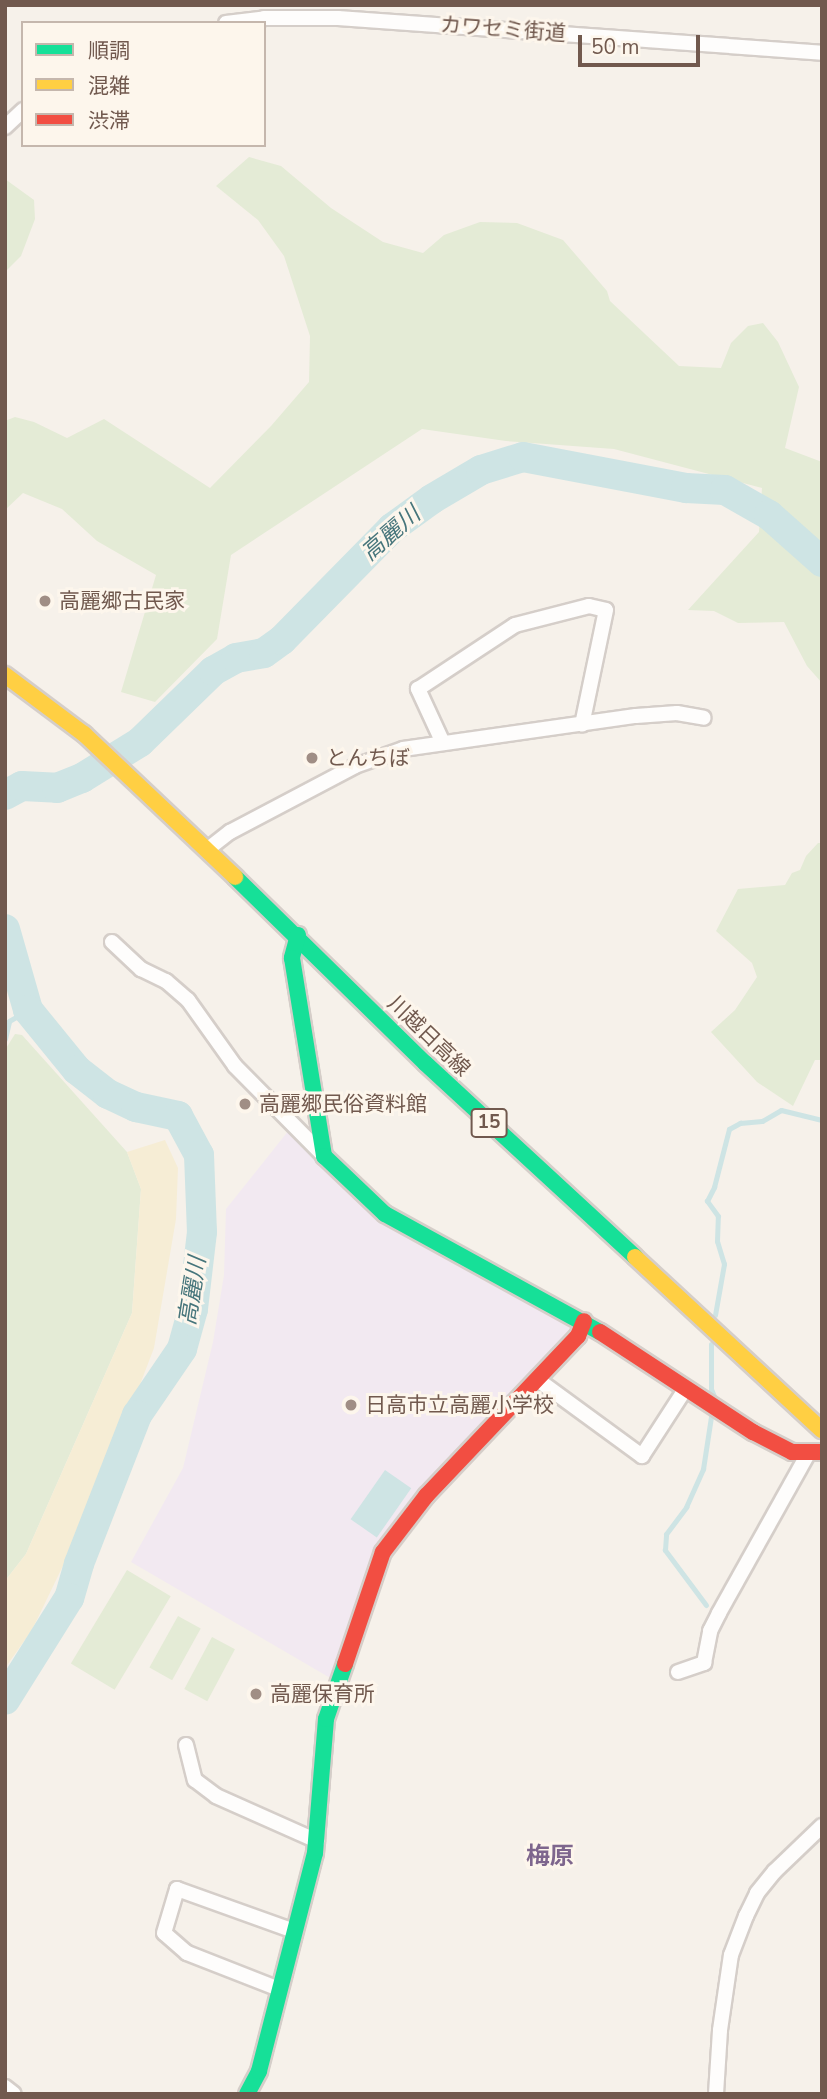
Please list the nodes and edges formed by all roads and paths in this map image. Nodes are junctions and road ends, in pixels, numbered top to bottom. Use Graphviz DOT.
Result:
graph roads {
  1 [pos="241,21"];
  2 [pos="822,53"];
  3 [pos="21,112"];
  4 [pos="5,127"];
  5 [pos="5,675"];
  6 [pos="704,718"];
  7 [pos="582,725"];
  8 [pos="443,743"];
  9 [pos="208,849"];
  10 [pos="298,935"];
  11 [pos="112,942"];
  12 [pos="324,1156"];
  13 [pos="584,1321"];
  14 [pos="538,1380"];
  15 [pos="686,1388"];
  16 [pos="822,1430"];
  17 [pos="815,1453"];
  18 [pos="678,1672"];
  19 [pos="186,1745"];
  20 [pos="822,1826"];
  21 [pos="317,1841"];
  22 [pos="294,1931"];
  23 [pos="279,1989"];
  24 [pos="5,2087"];
  25 [pos="14,2094"];
  26 [pos="247,2094"];
  27 [pos="716,2094"];
  1 -- 2 [label="street, カワセミ街道"];
  3 -- 4 [label="street"];
  5 -- 9 [label="street, 川越日高線 / 15"];
  6 -- 7 [label="street"];
  7 -- 8 [label="street"];
  7 -- 8 [label="street"];
  8 -- 9 [label="street"];
  9 -- 10 [label="street, 川越日高線 / 15"];
  10 -- 12 [label="street"];
  10 -- 16 [label="street, 川越日高線 / 15"];
  11 -- 12 [label="street"];
  12 -- 13 [label="street"];
  13 -- 14 [label="street"];
  13 -- 15 [label="street"];
  14 -- 15 [label="street"];
  14 -- 21 [label="street"];
  15 -- 17 [label="street"];
  17 -- 18 [label="street"];
  19 -- 21 [label="street"];
  20 -- 27 [label="street"];
  21 -- 22 [label="street"];
  22 -- 23 [label="street"];
  22 -- 23 [label="street"];
  23 -- 26 [label="street"];
  24 -- 25 [label="street"];
}
